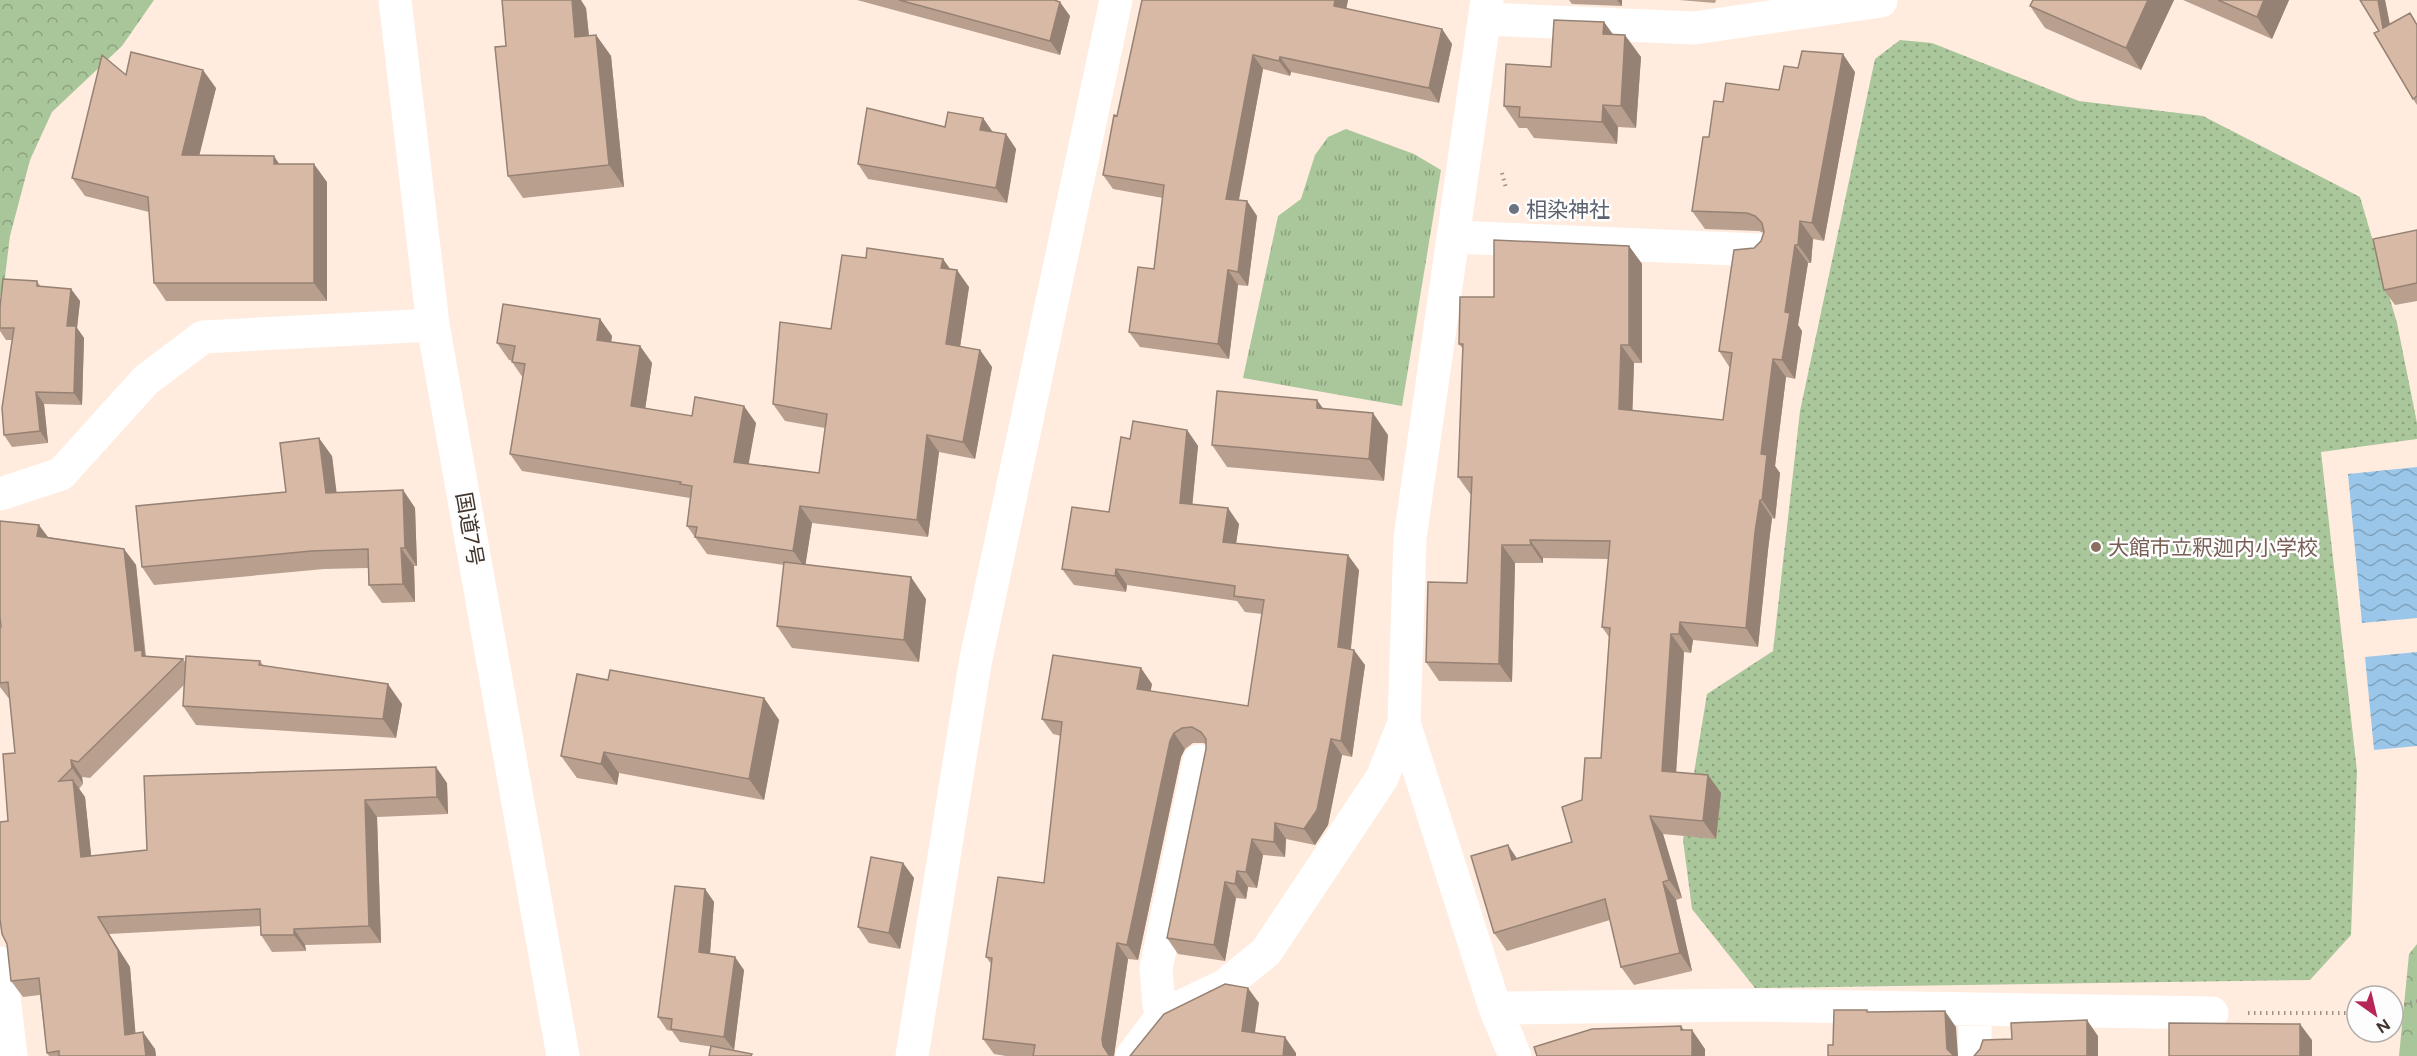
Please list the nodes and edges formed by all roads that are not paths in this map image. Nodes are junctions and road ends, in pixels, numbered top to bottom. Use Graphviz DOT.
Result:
graph roads {
  1 [pos="395,0"];
  2 [pos="1116,0"];
  3 [pos="1881,1"];
  4 [pos="1487,9"];
  5 [pos="1454,237"];
  6 [pos="1758,250"];
  7 [pos="433,325"];
  8 [pos="0,494"];
  9 [pos="1404,723"];
  10 [pos="1199,760"];
  11 [pos="0,963"];
  12 [pos="1495,1008"];
  13 [pos="1975,1009"];
  14 [pos="2212,1013"];
  15 [pos="1163,1015"];
  16 [pos="11,1056"];
  17 [pos="563,1056"];
  18 [pos="912,1056"];
  19 [pos="1132,1056"];
  20 [pos="1515,1056"];
  21 [pos="1975,1056"];
  1 -- 7 [label="main road, 国道7号"];
  2 -- 18 [label="main road"];
  3 -- 4 [label="main road"];
  4 -- 5 [label="main road"];
  5 -- 6 [label="main road"];
  5 -- 9 [label="main road"];
  7 -- 8 [label="main road"];
  7 -- 17 [label="main road, 国道7号"];
  9 -- 12 [label="main road"];
  9 -- 15 [label="main road"];
  10 -- 15 [label="main road"];
  11 -- 16 [label="main road"];
  12 -- 13 [label="main road"];
  12 -- 20 [label="main road"];
  13 -- 14 [label="main road"];
  13 -- 21 [label="main road"];
  15 -- 19 [label="main road"];
}
